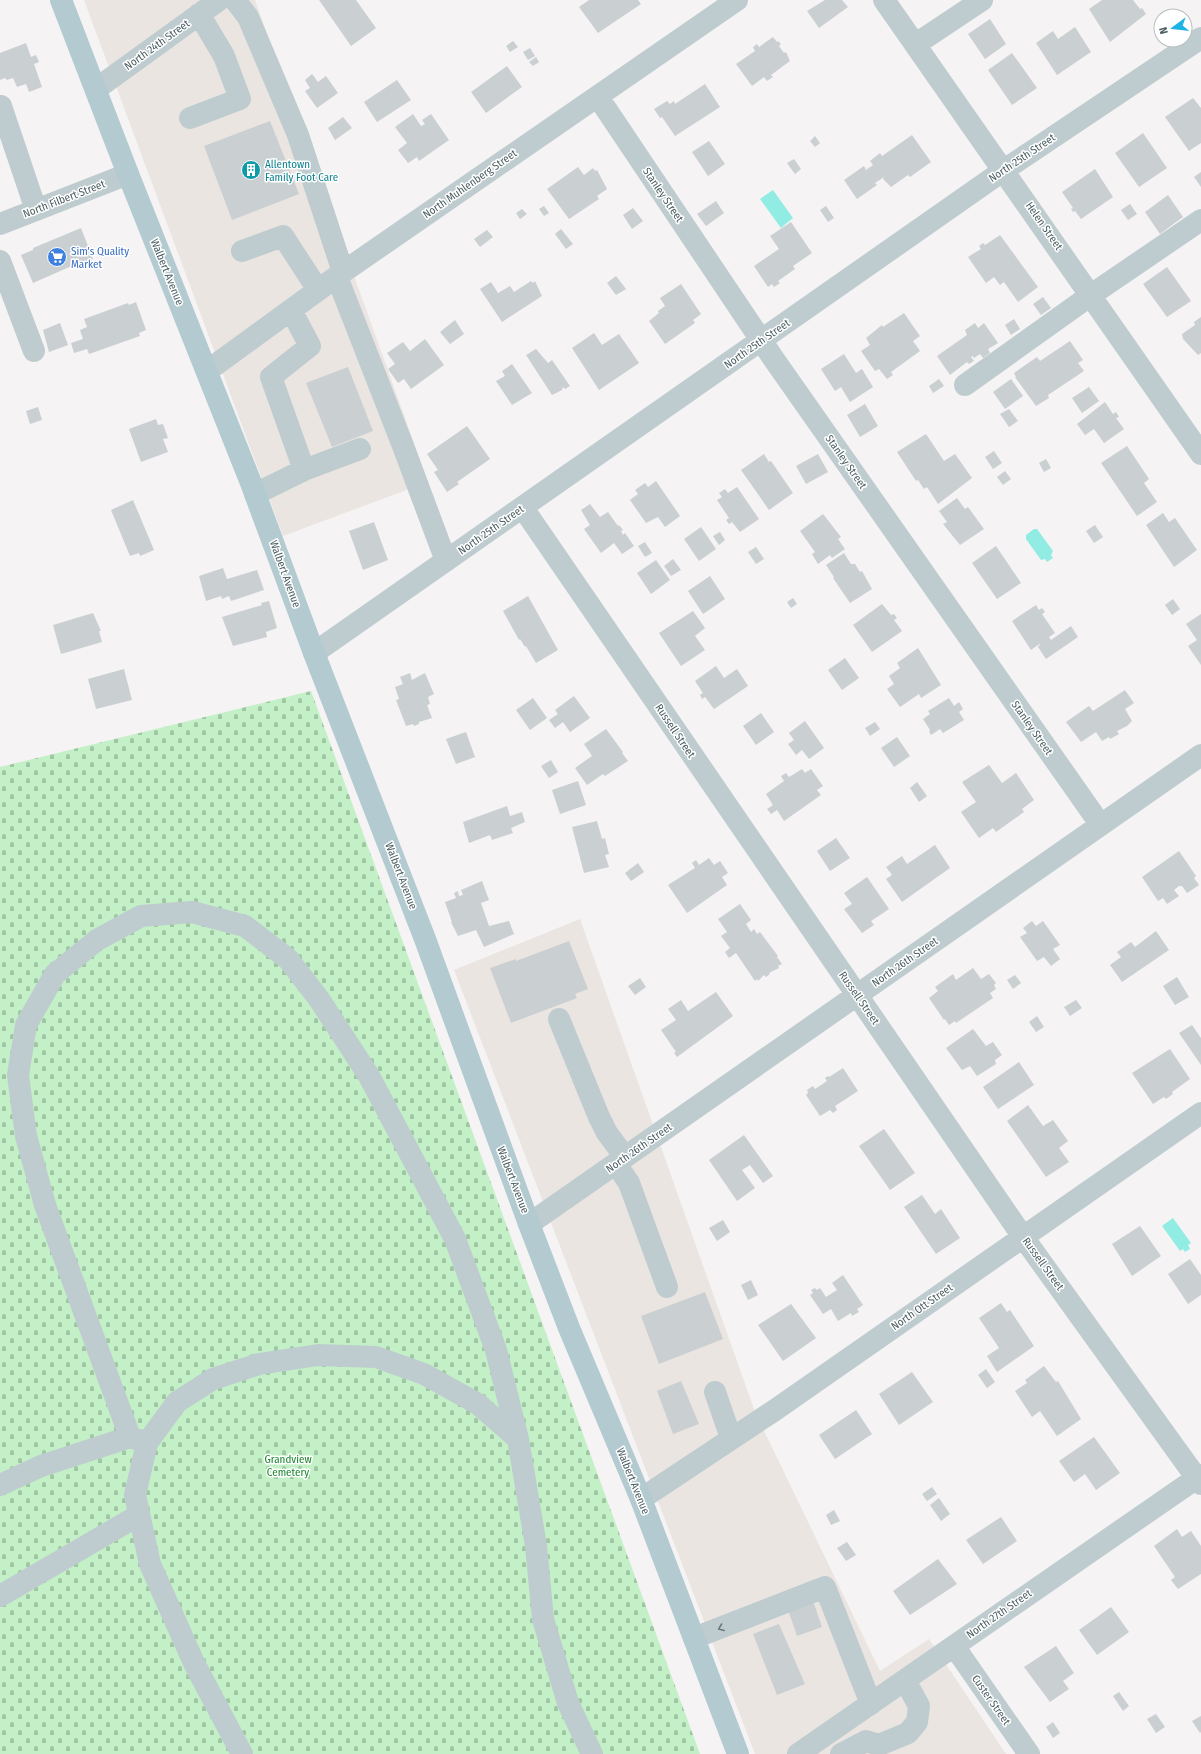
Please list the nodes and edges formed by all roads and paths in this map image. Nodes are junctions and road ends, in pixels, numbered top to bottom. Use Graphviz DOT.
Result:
graph roads {
  1 [pos="61,0"];
  2 [pos="219,0"];
  3 [pos="235,0"];
  4 [pos="737,0"];
  5 [pos="884,0"];
  6 [pos="982,0"];
  7 [pos="199,14"];
  8 [pos="1201,38"];
  9 [pos="916,44"];
  10 [pos="96,89"];
  11 [pos="598,97"];
  12 [pos="1,106"];
  13 [pos="190,118"];
  14 [pos="1004,170"];
  15 [pos="128,174"];
  16 [pos="36,210"];
  17 [pos="1201,220"];
  18 [pos="0,224"];
  19 [pos="242,251"];
  20 [pos="0,261"];
  21 [pos="340,274"];
  22 [pos="318,290"];
  23 [pos="1091,294"];
  24 [pos="291,310"];
  25 [pos="762,341"];
  26 [pos="34,351"];
  27 [pos="206,371"];
  28 [pos="966,385"];
  29 [pos="360,449"];
  30 [pos="1201,454"];
  31 [pos="304,470"];
  32 [pos="255,494"];
  33 [pos="523,508"];
  34 [pos="446,561"];
  35 [pos="314,653"];
  36 [pos="1201,755"];
  37 [pos="1100,824"];
  38 [pos="858,996"];
  39 [pos="559,1019"];
  40 [pos="1201,1113"];
  41 [pos="620,1160"];
  42 [pos="529,1224"];
  43 [pos="1023,1237"];
  44 [pos="667,1287"];
  45 [pos="715,1392"];
  46 [pos="731,1438"];
  47 [pos="518,1439"];
  48 [pos="139,1440"];
  49 [pos="1200,1479"];
  50 [pos="0,1485"];
  51 [pos="641,1498"];
  52 [pos="139,1515"];
  53 [pos="0,1596"];
  54 [pos="694,1638"];
  55 [pos="954,1646"];
  56 [pos="906,1680"];
  57 [pos="871,1704"];
  58 [pos="242,1754"];
  59 [pos="592,1754"];
  60 [pos="738,1754"];
  61 [pos="798,1754"];
  62 [pos="841,1754"];
  63 [pos="1029,1754"];
  1 -- 10 [label="main road, Walbert Avenue"];
  2 -- 7 [label="street, North 24th Street"];
  3 -- 21 [label="street"];
  4 -- 11 [label="street, North Muhlenberg Street"];
  5 -- 9 [label="street, Helen Street"];
  6 -- 9 [label="street"];
  7 -- 10 [label="street, North 24th Street"];
  7 -- 13 [label="street"];
  8 -- 14 [label="street, North 25th Street"];
  9 -- 14 [label="street, Helen Street"];
  10 -- 15 [label="main road, Walbert Avenue"];
  11 -- 21 [label="street, North Muhlenberg Street"];
  11 -- 25 [label="street, Stanley Street"];
  12 -- 16 [label="street"];
  14 -- 23 [label="street, Helen Street"];
  14 -- 25 [label="street, North 25th Street"];
  15 -- 16 [label="street, North Filbert Street"];
  15 -- 27 [label="main road, Walbert Avenue"];
  16 -- 18 [label="street, North Filbert Street"];
  17 -- 23 [label="street"];
  19 -- 22 [label="street"];
  20 -- 26 [label="street"];
  21 -- 22 [label="street, North Muhlenberg Street"];
  21 -- 34 [label="street"];
  22 -- 24 [label="street, North Muhlenberg Street"];
  23 -- 28 [label="street"];
  23 -- 30 [label="street, Helen Street"];
  24 -- 27 [label="street, North Muhlenberg Street"];
  24 -- 31 [label="street"];
  25 -- 33 [label="street, North 25th Street"];
  25 -- 37 [label="street, Stanley Street"];
  27 -- 32 [label="main road, Walbert Avenue"];
  29 -- 31 [label="street"];
  31 -- 32 [label="street"];
  32 -- 35 [label="main road, Walbert Avenue"];
  33 -- 34 [label="street, North 25th Street"];
  33 -- 38 [label="street, Russell Street"];
  34 -- 35 [label="street, North 25th Street"];
  35 -- 42 [label="main road, Walbert Avenue"];
  36 -- 37 [label="street, North 26th Street"];
  37 -- 38 [label="street, North 26th Street"];
  38 -- 41 [label="street, North 26th Street"];
  38 -- 43 [label="street, Russell Street"];
  39 -- 41 [label="street"];
  40 -- 43 [label="street, North Ott Street"];
  41 -- 42 [label="street, North 26th Street"];
  41 -- 44 [label="street"];
  42 -- 51 [label="main road, Walbert Avenue"];
  43 -- 46 [label="street, North Ott Street"];
  43 -- 49 [label="street, Russell Street"];
  45 -- 46 [label="street"];
  46 -- 51 [label="street, North Ott Street"];
  47 -- 48 [label="street"];
  47 -- 48 [label="street"];
  47 -- 59 [label="street"];
  48 -- 50 [label="street"];
  48 -- 52 [label="street"];
  49 -- 55 [label="street, North 27th Street"];
  51 -- 54 [label="main road, Walbert Avenue"];
  52 -- 53 [label="street"];
  52 -- 58 [label="street"];
  57 -- 54 [label="street, one-way"];
  54 -- 60 [label="main road, Walbert Avenue"];
  55 -- 56 [label="street, North 27th Street"];
  55 -- 63 [label="street, Custer Street"];
  56 -- 57 [label="street, North 27th Street"];
  56 -- 62 [label="street"];
  57 -- 61 [label="street, North 27th Street"];
}
